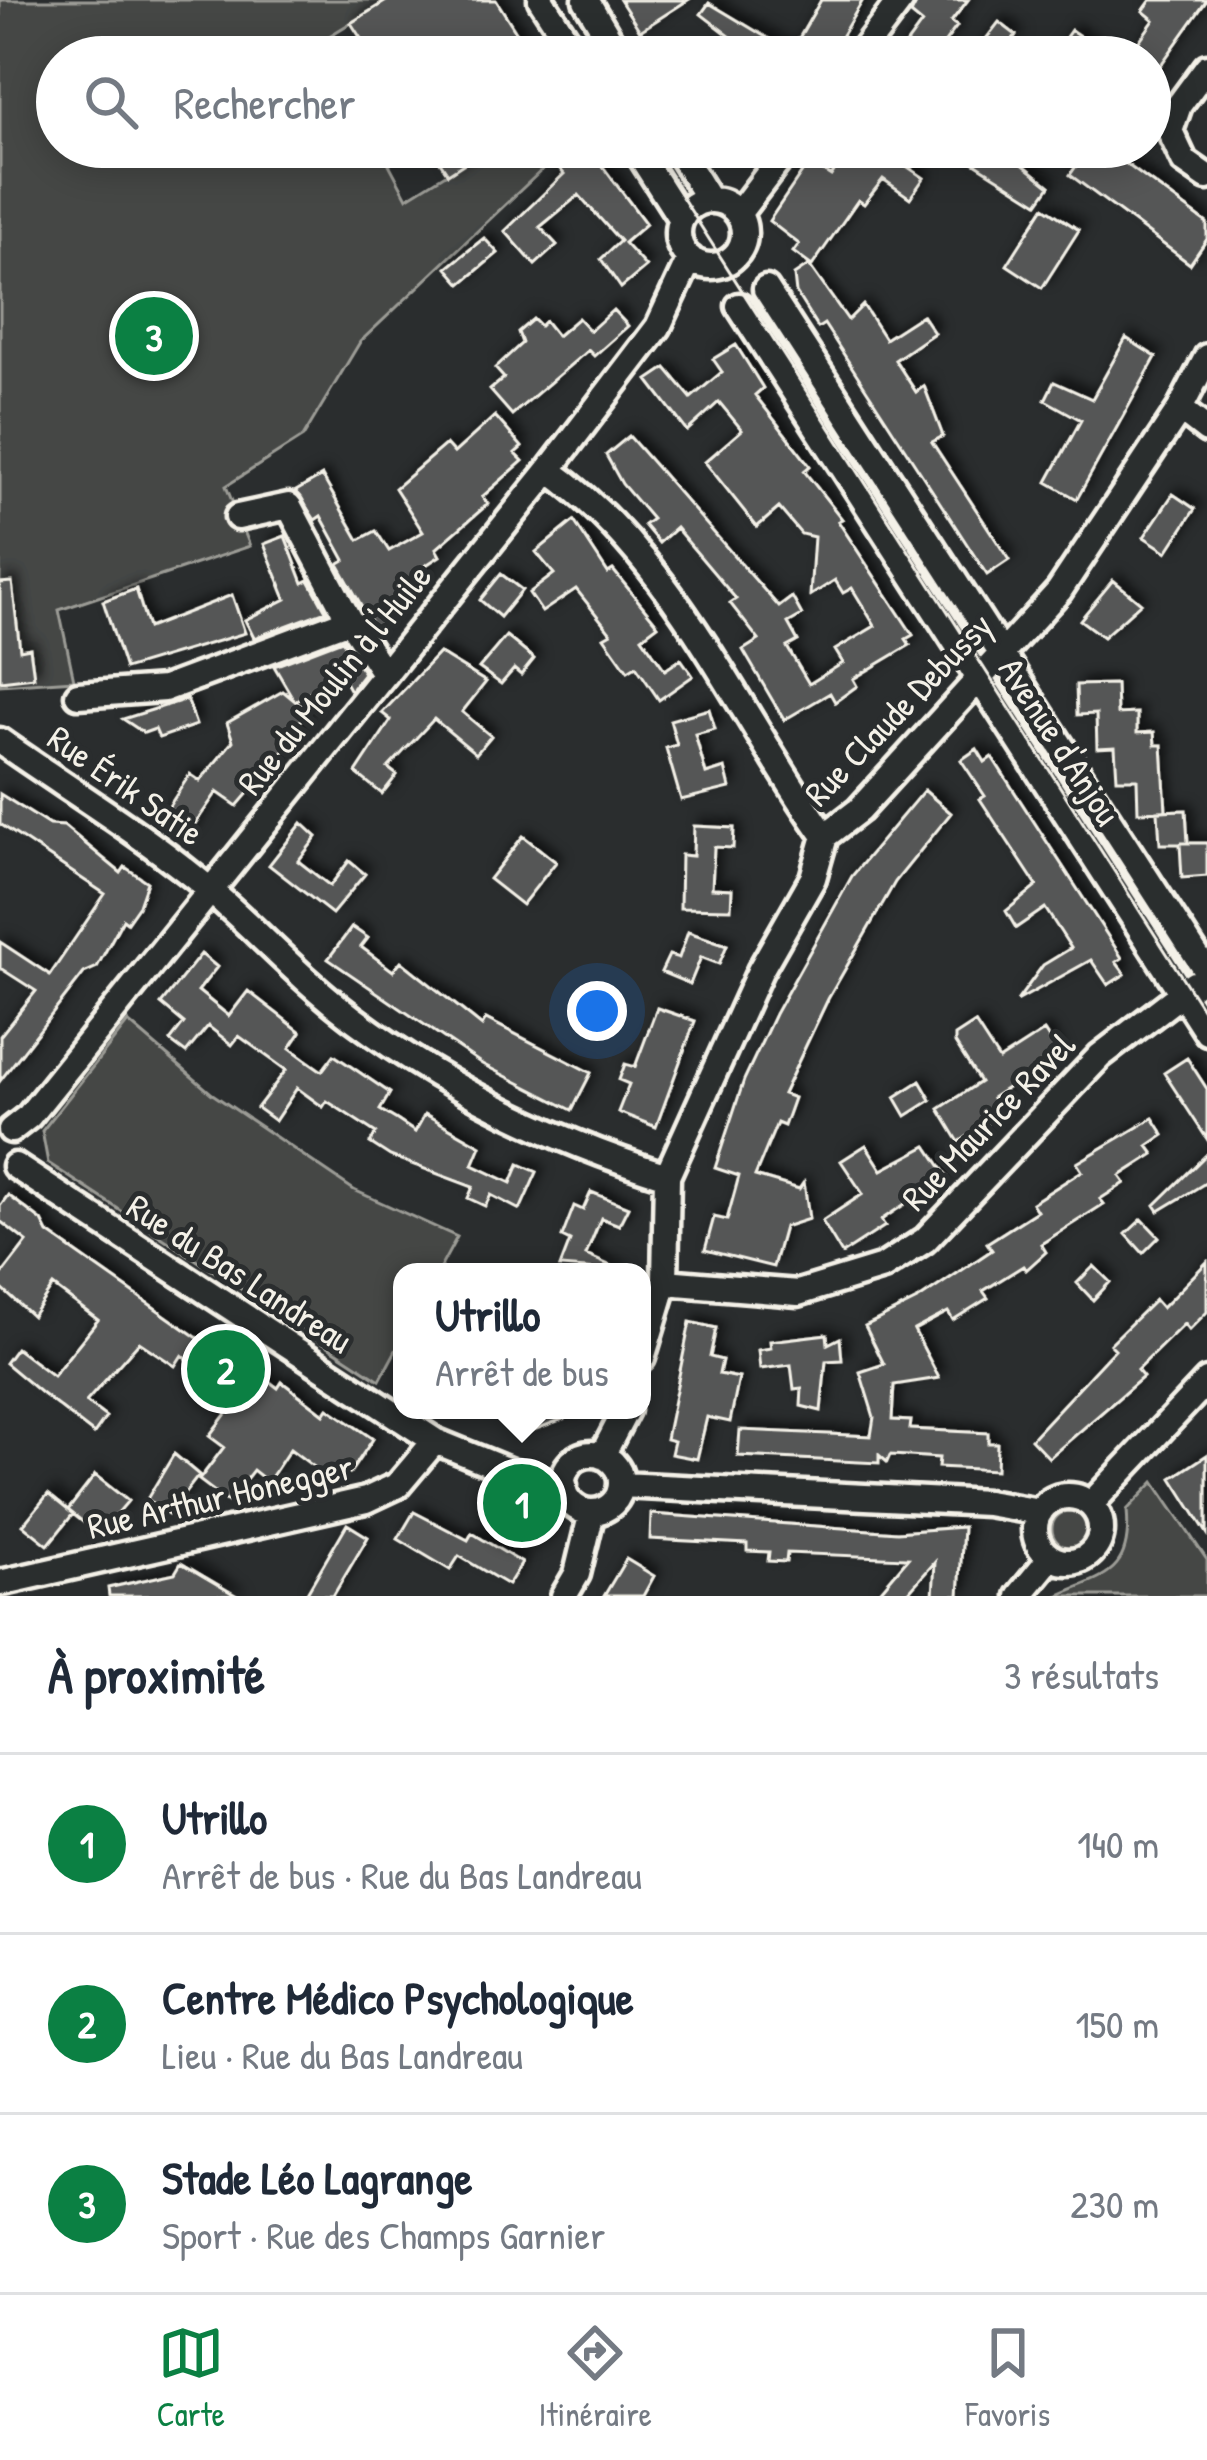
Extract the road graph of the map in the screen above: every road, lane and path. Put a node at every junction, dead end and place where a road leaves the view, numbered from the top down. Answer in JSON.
{"nodes":[{"id":1,"x":541,"y":0,"type":"edge"},
{"id":2,"x":586,"y":0,"type":"edge"},
{"id":3,"x":902,"y":0,"type":"edge"},
{"id":4,"x":564,"y":36,"type":"edge"},
{"id":5,"x":607,"y":36,"type":"edge"},
{"id":6,"x":874,"y":36,"type":"edge"},
{"id":7,"x":1207,"y":67,"type":"edge"},
{"id":8,"x":1171,"y":127,"type":"edge"},
{"id":9,"x":1171,"y":132,"type":"edge"},
{"id":10,"x":648,"y":168,"type":"edge"},
{"id":11,"x":689,"y":168,"type":"edge"},
{"id":12,"x":773,"y":168,"type":"edge"},
{"id":13,"x":1207,"y":177,"type":"edge"},
{"id":14,"x":709,"y":200,"type":"junction"},
{"id":15,"x":737,"y":214,"type":"junction"},
{"id":16,"x":681,"y":219,"type":"junction"},
{"id":17,"x":690,"y":258,"type":"junction"},
{"id":18,"x":766,"y":289,"type":"dead end"},
{"id":19,"x":740,"y":306,"type":"dead end"},
{"id":20,"x":1207,"y":357,"type":"edge"},
{"id":21,"x":1180,"y":410,"type":"junction"},
{"id":22,"x":1207,"y":430,"type":"edge"},
{"id":23,"x":549,"y":470,"type":"junction"},
{"id":24,"x":238,"y":517,"type":"dead end"},
{"id":25,"x":349,"y":620,"type":"junction"},
{"id":26,"x":1000,"y":652,"type":"junction"},
{"id":27,"x":384,"y":673,"type":"junction"},
{"id":28,"x":978,"y":681,"type":"junction"},
{"id":29,"x":78,"y":695,"type":"dead end"},
{"id":30,"x":0,"y":741,"type":"edge"},
{"id":31,"x":825,"y":836,"type":"junction"},
{"id":32,"x":210,"y":891,"type":"junction"},
{"id":33,"x":1207,"y":974,"type":"edge"},
{"id":34,"x":1182,"y":993,"type":"junction"},
{"id":35,"x":1207,"y":1032,"type":"edge"},
{"id":36,"x":5,"y":1128,"type":"edge"},
{"id":37,"x":7,"y":1171,"type":"edge"},
{"id":38,"x":667,"y":1176,"type":"junction"},
{"id":39,"x":665,"y":1282,"type":"junction"},
{"id":40,"x":651,"y":1328,"type":"edge"},
{"id":41,"x":1207,"y":1381,"type":"edge"},
{"id":42,"x":393,"y":1415,"type":"edge"},
{"id":43,"x":400,"y":1419,"type":"edge"},
{"id":44,"x":621,"y":1419,"type":"edge"},
{"id":45,"x":435,"y":1441,"type":"junction"},
{"id":46,"x":602,"y":1456,"type":"junction"},
{"id":47,"x":564,"y":1485,"type":"junction"},
{"id":48,"x":621,"y":1485,"type":"junction"},
{"id":49,"x":1091,"y":1504,"type":"junction"},
{"id":50,"x":592,"y":1512,"type":"junction"},
{"id":51,"x":1040,"y":1512,"type":"junction"},
{"id":52,"x":1051,"y":1557,"type":"junction"},
{"id":53,"x":0,"y":1583,"type":"edge"},
{"id":54,"x":564,"y":1596,"type":"edge"},
{"id":55,"x":1019,"y":1596,"type":"edge"}],
"edges":[{"from":1,"to":4,"type":"street"},
{"from":2,"to":5,"type":"street"},
{"from":3,"to":6,"type":"street"},
{"from":7,"to":8,"type":"street"},
{"from":9,"to":13,"type":"street"},
{"from":10,"to":16,"type":"street"},
{"from":11,"to":14,"type":"street"},
{"from":12,"to":15,"type":"street"},
{"from":14,"to":15,"type":"street"},
{"from":14,"to":16,"type":"street"},
{"from":15,"to":17,"type":"street"},
{"from":16,"to":17,"type":"street"},
{"from":17,"to":23,"type":"street","name":"Rue du Moulin à l'Huile"},
{"from":18,"to":26,"type":"street","name":"Avenue d'Anjou"},
{"from":19,"to":28,"type":"street","name":"Avenue d'Anjou"},
{"from":20,"to":21,"type":"street","name":"Rue Claude Debussy"},
{"from":21,"to":22,"type":"street"},
{"from":21,"to":26,"type":"street","name":"Rue Claude Debussy"},
{"from":23,"to":27,"type":"street","name":"Rue du Moulin à l'Huile"},
{"from":23,"to":31,"type":"street"},
{"from":24,"to":25,"type":"street"},
{"from":25,"to":27,"type":"street"},
{"from":25,"to":29,"type":"street"},
{"from":26,"to":28,"type":"street","name":"Rue Claude Debussy"},
{"from":26,"to":33,"type":"street","name":"Avenue d'Anjou"},
{"from":27,"to":32,"type":"street","name":"Rue du Moulin à l'Huile"},
{"from":28,"to":31,"type":"street","name":"Rue Claude Debussy"},
{"from":28,"to":34,"type":"street","name":"Avenue d'Anjou"},
{"from":30,"to":32,"type":"street","name":"Rue Érik Satie"},
{"from":31,"to":38,"type":"street","name":"Rue Claude Debussy"},
{"from":32,"to":36,"type":"street","name":"Rue du Moulin à l'Huile"},
{"from":32,"to":38,"type":"street","name":"Rue Érik Satie"},
{"from":33,"to":34,"type":"street","name":"Rue Maurice Ravel"},
{"from":34,"to":35,"type":"street","name":"Avenue d'Anjou"},
{"from":34,"to":39,"type":"street","name":"Rue Maurice Ravel"},
{"from":36,"to":37,"type":"street"},
{"from":37,"to":42,"type":"street","name":"Rue du Bas Landreau"},
{"from":38,"to":39,"type":"street","name":"Rue Claude Debussy"},
{"from":39,"to":40,"type":"street","name":"Rue Claude Debussy"},
{"from":41,"to":49,"type":"street"},
{"from":43,"to":45,"type":"street","name":"Rue du Bas Landreau"},
{"from":44,"to":46,"type":"street"},
{"from":45,"to":47,"type":"street","name":"Rue du Bas Landreau"},
{"from":45,"to":53,"type":"street","name":"Rue Arthur Honegger"},
{"from":46,"to":47,"type":"street"},
{"from":46,"to":48,"type":"street"},
{"from":47,"to":50,"type":"street"},
{"from":48,"to":50,"type":"street"},
{"from":48,"to":51,"type":"street"},
{"from":49,"to":51,"type":"street"},
{"from":49,"to":52,"type":"street"},
{"from":50,"to":54,"type":"street"},
{"from":51,"to":52,"type":"street"},
{"from":52,"to":55,"type":"street"}]}
